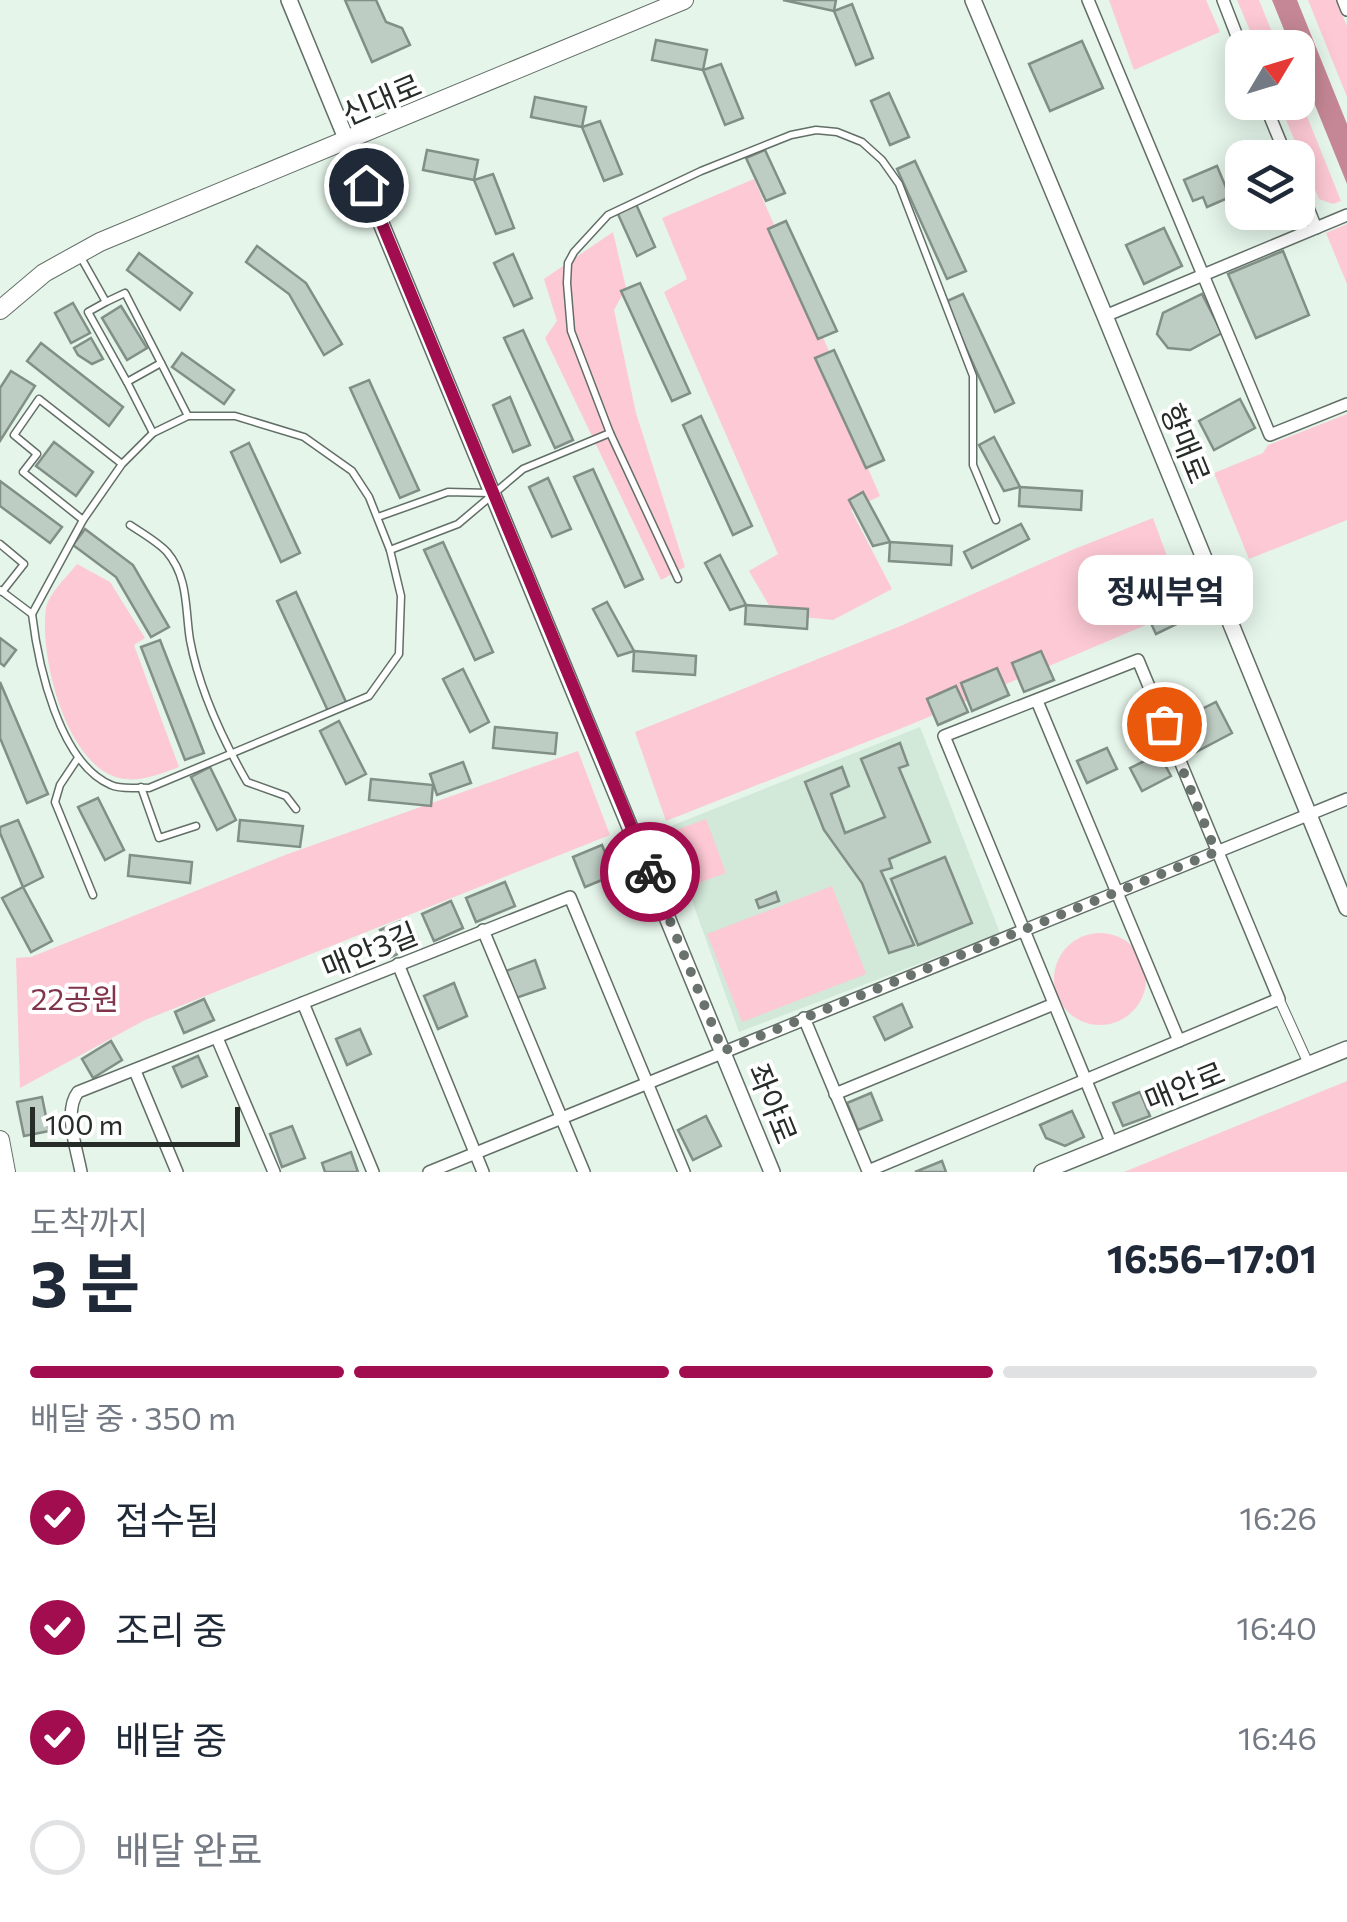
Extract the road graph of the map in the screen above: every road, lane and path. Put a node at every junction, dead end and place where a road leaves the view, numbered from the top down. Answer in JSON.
{"nodes":[{"id":1,"x":289,"y":0,"type":"edge"},
{"id":2,"x":684,"y":0,"type":"edge"},
{"id":3,"x":973,"y":0,"type":"edge"},
{"id":4,"x":1088,"y":0,"type":"edge"},
{"id":5,"x":1222,"y":0,"type":"edge"},
{"id":6,"x":1343,"y":0,"type":"edge"},
{"id":7,"x":1347,"y":10,"type":"edge"},
{"id":8,"x":1234,"y":30,"type":"edge"},
{"id":9,"x":348,"y":142,"type":"junction"},
{"id":10,"x":1347,"y":215,"type":"edge"},
{"id":11,"x":1316,"y":228,"type":"joint"},
{"id":12,"x":78,"y":252,"type":"junction"},
{"id":13,"x":1202,"y":276,"type":"junction"},
{"id":14,"x":106,"y":302,"type":"junction"},
{"id":15,"x":0,"y":310,"type":"edge"},
{"id":16,"x":1106,"y":316,"type":"junction"},
{"id":17,"x":162,"y":364,"type":"junction"},
{"id":18,"x":127,"y":382,"type":"junction"},
{"id":19,"x":1347,"y":404,"type":"edge"},
{"id":20,"x":188,"y":416,"type":"junction"},
{"id":21,"x":153,"y":433,"type":"junction"},
{"id":22,"x":610,"y":433,"type":"junction"},
{"id":23,"x":122,"y":464,"type":"junction"},
{"id":24,"x":491,"y":493,"type":"junction"},
{"id":25,"x":378,"y":517,"type":"junction"},
{"id":26,"x":82,"y":520,"type":"junction"},
{"id":27,"x":996,"y":520,"type":"dead end"},
{"id":28,"x":130,"y":524,"type":"dead end"},
{"id":29,"x":0,"y":544,"type":"edge"},
{"id":30,"x":390,"y":550,"type":"junction"},
{"id":31,"x":678,"y":579,"type":"dead end"},
{"id":32,"x":1,"y":591,"type":"edge"},
{"id":33,"x":32,"y":614,"type":"junction"},
{"id":34,"x":1037,"y":701,"type":"junction"},
{"id":35,"x":231,"y":754,"type":"junction"},
{"id":36,"x":78,"y":758,"type":"junction"},
{"id":37,"x":141,"y":787,"type":"junction"},
{"id":38,"x":1347,"y":800,"type":"edge"},
{"id":39,"x":296,"y":808,"type":"dead end"},
{"id":40,"x":1310,"y":814,"type":"junction"},
{"id":41,"x":196,"y":826,"type":"dead end"},
{"id":42,"x":1216,"y":852,"type":"junction"},
{"id":43,"x":1118,"y":891,"type":"junction"},
{"id":44,"x":93,"y":895,"type":"dead end"},
{"id":45,"x":1347,"y":908,"type":"edge"},
{"id":46,"x":483,"y":930,"type":"junction"},
{"id":47,"x":1023,"y":930,"type":"junction"},
{"id":48,"x":398,"y":964,"type":"junction"},
{"id":49,"x":1278,"y":999,"type":"junction"},
{"id":50,"x":303,"y":1003,"type":"junction"},
{"id":51,"x":1054,"y":1004,"type":"junction"},
{"id":52,"x":804,"y":1018,"type":"junction"},
{"id":53,"x":217,"y":1038,"type":"junction"},
{"id":54,"x":1179,"y":1041,"type":"junction"},
{"id":55,"x":1347,"y":1050,"type":"edge"},
{"id":56,"x":723,"y":1051,"type":"junction"},
{"id":57,"x":1309,"y":1065,"type":"junction"},
{"id":58,"x":135,"y":1071,"type":"junction"},
{"id":59,"x":1086,"y":1081,"type":"junction"},
{"id":60,"x":646,"y":1082,"type":"junction"},
{"id":61,"x":836,"y":1094,"type":"junction"},
{"id":62,"x":561,"y":1117,"type":"junction"},
{"id":63,"x":0,"y":1140,"type":"edge"},
{"id":64,"x":1112,"y":1144,"type":"junction"},
{"id":65,"x":475,"y":1153,"type":"junction"},
{"id":66,"x":6,"y":1172,"type":"edge"},
{"id":67,"x":81,"y":1172,"type":"edge"},
{"id":68,"x":177,"y":1172,"type":"edge"},
{"id":69,"x":274,"y":1172,"type":"edge"},
{"id":70,"x":374,"y":1172,"type":"edge"},
{"id":71,"x":429,"y":1172,"type":"edge"},
{"id":72,"x":483,"y":1172,"type":"edge"},
{"id":73,"x":584,"y":1172,"type":"edge"},
{"id":74,"x":684,"y":1172,"type":"edge"},
{"id":75,"x":772,"y":1172,"type":"edge"},
{"id":76,"x":1042,"y":1172,"type":"edge"}],
"edges":[{"from":1,"to":9,"type":"street","name":"좌야로"},
{"from":2,"to":9,"type":"main road","name":"신대로"},
{"from":3,"to":16,"type":"street","name":"향매로"},
{"from":4,"to":13,"type":"street"},
{"from":5,"to":8,"type":"street"},
{"from":6,"to":7,"type":"street"},
{"from":9,"to":12,"type":"main road","name":"신대로"},
{"from":9,"to":24,"type":"street","name":"좌야로"},
{"from":10,"to":11,"type":"street"},
{"from":11,"to":13,"type":"street"},
{"from":12,"to":14,"type":"lane"},
{"from":12,"to":15,"type":"main road","name":"신대로"},
{"from":13,"to":16,"type":"street"},
{"from":13,"to":19,"type":"street"},
{"from":14,"to":17,"type":"lane"},
{"from":14,"to":18,"type":"lane"},
{"from":16,"to":40,"type":"street","name":"향매로"},
{"from":17,"to":18,"type":"lane"},
{"from":17,"to":20,"type":"lane"},
{"from":18,"to":21,"type":"lane"},
{"from":20,"to":21,"type":"lane"},
{"from":20,"to":25,"type":"lane"},
{"from":21,"to":23,"type":"lane"},
{"from":22,"to":24,"type":"lane"},
{"from":22,"to":27,"type":"lane"},
{"from":22,"to":31,"type":"lane"},
{"from":23,"to":26,"type":"lane"},
{"from":23,"to":26,"type":"lane"},
{"from":24,"to":25,"type":"lane"},
{"from":24,"to":30,"type":"lane"},
{"from":24,"to":56,"type":"street","name":"좌야로"},
{"from":25,"to":30,"type":"lane"},
{"from":26,"to":33,"type":"lane"},
{"from":28,"to":35,"type":"lane"},
{"from":29,"to":32,"type":"lane"},
{"from":30,"to":35,"type":"lane"},
{"from":32,"to":33,"type":"lane"},
{"from":33,"to":36,"type":"lane"},
{"from":34,"to":42,"type":"street"},
{"from":34,"to":43,"type":"street"},
{"from":34,"to":47,"type":"street"},
{"from":35,"to":37,"type":"lane"},
{"from":35,"to":39,"type":"lane"},
{"from":36,"to":37,"type":"lane"},
{"from":36,"to":44,"type":"lane"},
{"from":37,"to":41,"type":"lane"},
{"from":38,"to":40,"type":"street"},
{"from":40,"to":42,"type":"street"},
{"from":40,"to":45,"type":"street","name":"향매로"},
{"from":42,"to":43,"type":"street"},
{"from":42,"to":49,"type":"street"},
{"from":43,"to":47,"type":"street"},
{"from":43,"to":54,"type":"street"},
{"from":46,"to":48,"type":"street","name":"매안3길"},
{"from":46,"to":60,"type":"street","name":"매안3길"},
{"from":46,"to":62,"type":"street"},
{"from":47,"to":51,"type":"street"},
{"from":47,"to":52,"type":"street"},
{"from":48,"to":50,"type":"street","name":"매안3길"},
{"from":48,"to":65,"type":"street"},
{"from":49,"to":54,"type":"street"},
{"from":49,"to":57,"type":"street"},
{"from":50,"to":53,"type":"street","name":"매안3길"},
{"from":50,"to":70,"type":"street"},
{"from":51,"to":59,"type":"street"},
{"from":51,"to":61,"type":"street"},
{"from":52,"to":56,"type":"street"},
{"from":52,"to":61,"type":"street"},
{"from":53,"to":58,"type":"street","name":"매안3길"},
{"from":53,"to":69,"type":"street"},
{"from":54,"to":59,"type":"street"},
{"from":55,"to":57,"type":"street","name":"매안로"},
{"from":56,"to":60,"type":"street"},
{"from":56,"to":75,"type":"street","name":"좌야로"},
{"from":57,"to":64,"type":"street","name":"매안로"},
{"from":58,"to":67,"type":"street","name":"매안3길"},
{"from":58,"to":68,"type":"street"},
{"from":59,"to":61,"type":"street"},
{"from":59,"to":64,"type":"street"},
{"from":60,"to":62,"type":"street"},
{"from":60,"to":74,"type":"street"},
{"from":62,"to":65,"type":"street"},
{"from":62,"to":73,"type":"street"},
{"from":63,"to":66,"type":"main road"},
{"from":64,"to":76,"type":"street","name":"매안로"},
{"from":65,"to":71,"type":"street"},
{"from":65,"to":72,"type":"street"}]}
